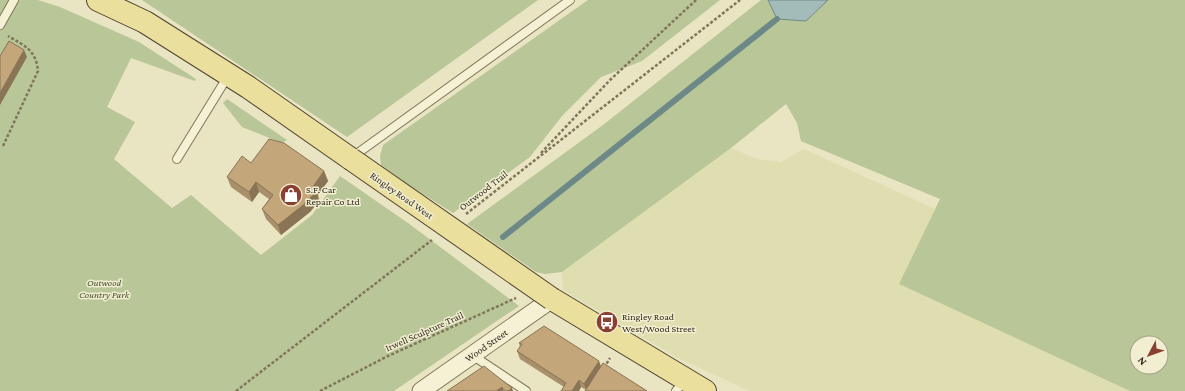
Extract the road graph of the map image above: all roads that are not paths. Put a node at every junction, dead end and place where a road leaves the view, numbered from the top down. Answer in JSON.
{"nodes":[{"id":1,"x":14,"y":0,"type":"edge"},
{"id":2,"x":98,"y":0,"type":"edge"},
{"id":3,"x":570,"y":0,"type":"edge"},
{"id":4,"x":0,"y":25,"type":"edge"},
{"id":5,"x":228,"y":75,"type":"junction"},
{"id":6,"x":350,"y":158,"type":"junction"},
{"id":7,"x":177,"y":159,"type":"dead end"},
{"id":8,"x":544,"y":294,"type":"junction"},
{"id":9,"x":472,"y":355,"type":"junction"},
{"id":10,"x":681,"y":385,"type":"edge"},
{"id":11,"x":421,"y":391,"type":"edge"},
{"id":12,"x":526,"y":391,"type":"edge"},
{"id":13,"x":705,"y":391,"type":"edge"}],
"edges":[{"from":1,"to":4,"type":"lane"},
{"from":2,"to":5,"type":"main road","name":"Ringley Road West"},
{"from":3,"to":6,"type":"lane"},
{"from":5,"to":6,"type":"main road","name":"Ringley Road West"},
{"from":5,"to":7,"type":"lane"},
{"from":6,"to":8,"type":"main road","name":"Ringley Road West","bridge":true},
{"from":8,"to":9,"type":"street","name":"Wood Street"},
{"from":8,"to":10,"type":"main road","name":"Ringley Road West"},
{"from":9,"to":11,"type":"street","name":"Wood Street"},
{"from":9,"to":12,"type":"lane"},
{"from":10,"to":13,"type":"main road","name":"Ringley Road West"}]}
